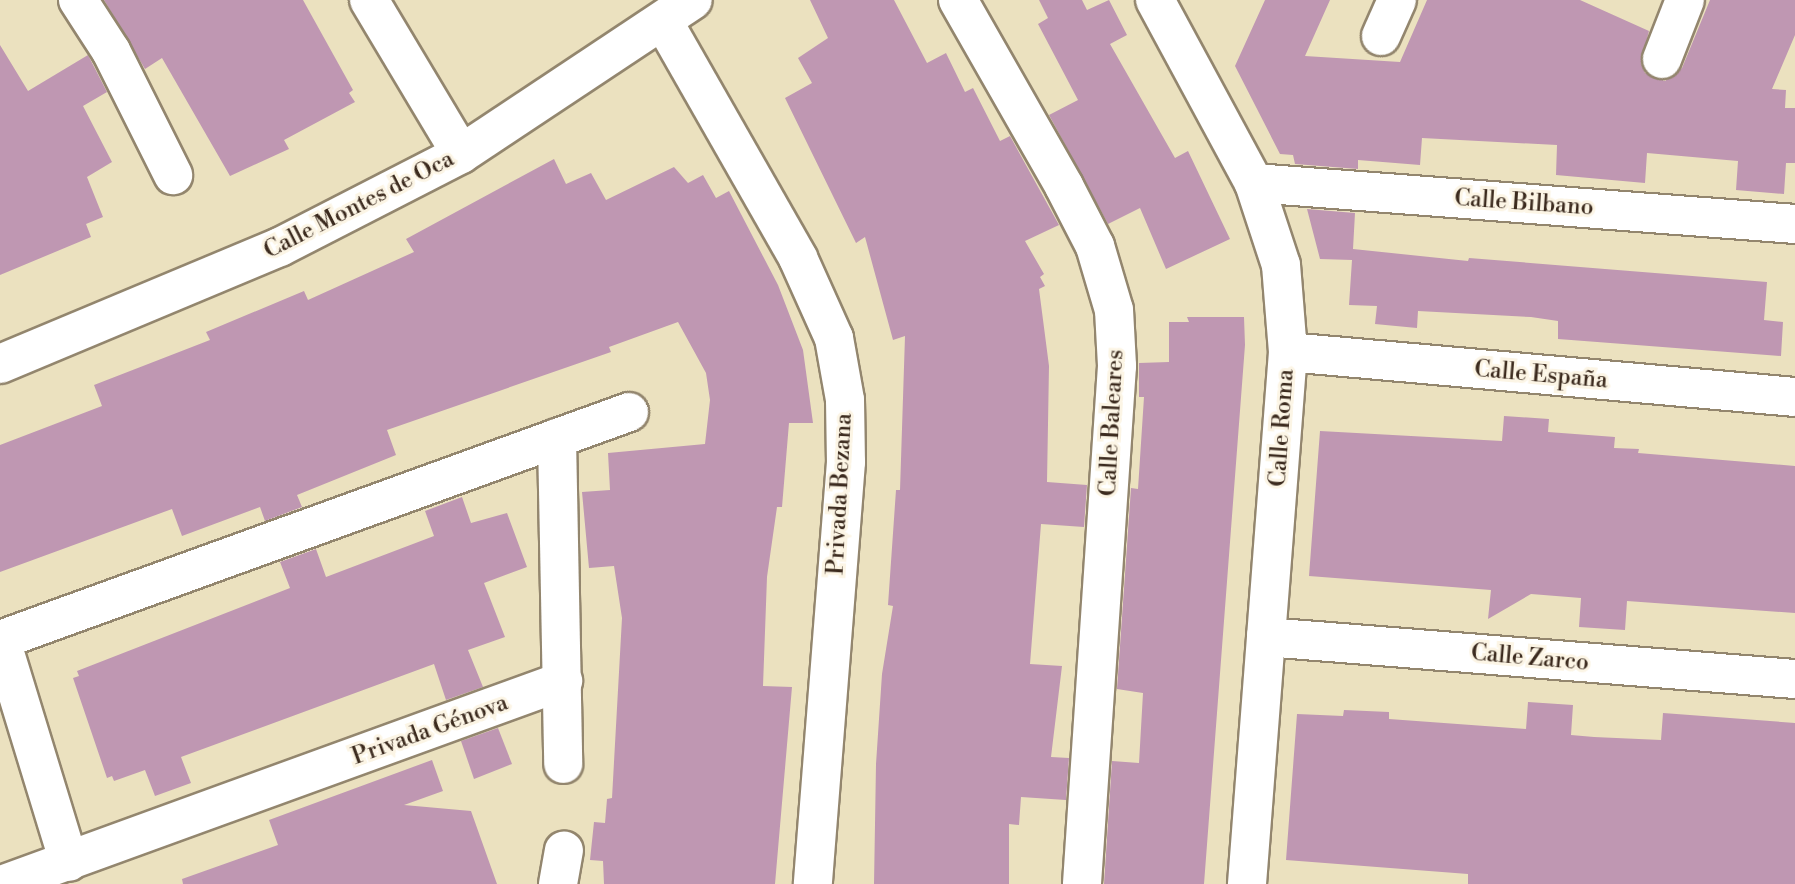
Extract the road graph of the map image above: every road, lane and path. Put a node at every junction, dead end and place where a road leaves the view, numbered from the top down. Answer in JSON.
{"nodes":[{"id":1,"x":78,"y":0,"type":"edge"},
{"id":2,"x":369,"y":0,"type":"edge"},
{"id":3,"x":958,"y":0,"type":"edge"},
{"id":4,"x":1155,"y":0,"type":"edge"},
{"id":5,"x":1397,"y":0,"type":"edge"},
{"id":6,"x":1685,"y":0,"type":"edge"},
{"id":7,"x":678,"y":10,"type":"edge"},
{"id":8,"x":1381,"y":36,"type":"dead end"},
{"id":9,"x":1662,"y":58,"type":"dead end"},
{"id":10,"x":461,"y":154,"type":"junction"},
{"id":11,"x":173,"y":175,"type":"dead end"},
{"id":12,"x":1254,"y":183,"type":"junction"},
{"id":13,"x":1795,"y":224,"type":"edge"},
{"id":14,"x":1288,"y":352,"type":"junction"},
{"id":15,"x":0,"y":364,"type":"edge"},
{"id":16,"x":1795,"y":397,"type":"edge"},
{"id":17,"x":629,"y":412,"type":"dead end"},
{"id":18,"x":556,"y":438,"type":"junction"},
{"id":19,"x":1266,"y":637,"type":"junction"},
{"id":20,"x":0,"y":640,"type":"edge"},
{"id":21,"x":1795,"y":679,"type":"edge"},
{"id":22,"x":563,"y":681,"type":"junction"},
{"id":23,"x":562,"y":764,"type":"dead end"},
{"id":24,"x":69,"y":862,"type":"junction"},
{"id":25,"x":4,"y":884,"type":"edge"},
{"id":26,"x":813,"y":884,"type":"edge"},
{"id":27,"x":1082,"y":884,"type":"edge"},
{"id":28,"x":1247,"y":884,"type":"edge"}],
"edges":[{"from":1,"to":11,"type":"street"},
{"from":2,"to":10,"type":"street"},
{"from":3,"to":27,"type":"street","name":"Calle Baleares"},
{"from":4,"to":12,"type":"street","name":"Calle Roma"},
{"from":5,"to":8,"type":"street"},
{"from":6,"to":9,"type":"street"},
{"from":7,"to":10,"type":"street","name":"Calle Montes de Oca"},
{"from":7,"to":26,"type":"street","name":"Privada Bezana"},
{"from":10,"to":15,"type":"street","name":"Calle Montes de Oca"},
{"from":12,"to":13,"type":"street","name":"Calle Bilbano"},
{"from":12,"to":14,"type":"street","name":"Calle Roma"},
{"from":14,"to":16,"type":"street","name":"Calle España"},
{"from":14,"to":19,"type":"street","name":"Calle Roma"},
{"from":17,"to":18,"type":"street"},
{"from":18,"to":20,"type":"street"},
{"from":18,"to":22,"type":"street"},
{"from":19,"to":21,"type":"street","name":"Calle Zarco"},
{"from":19,"to":28,"type":"street","name":"Calle Roma"},
{"from":20,"to":24,"type":"street"},
{"from":22,"to":23,"type":"street"},
{"from":22,"to":24,"type":"street","name":"Privada Génova"},
{"from":24,"to":25,"type":"street","name":"Privada Génova"}]}
